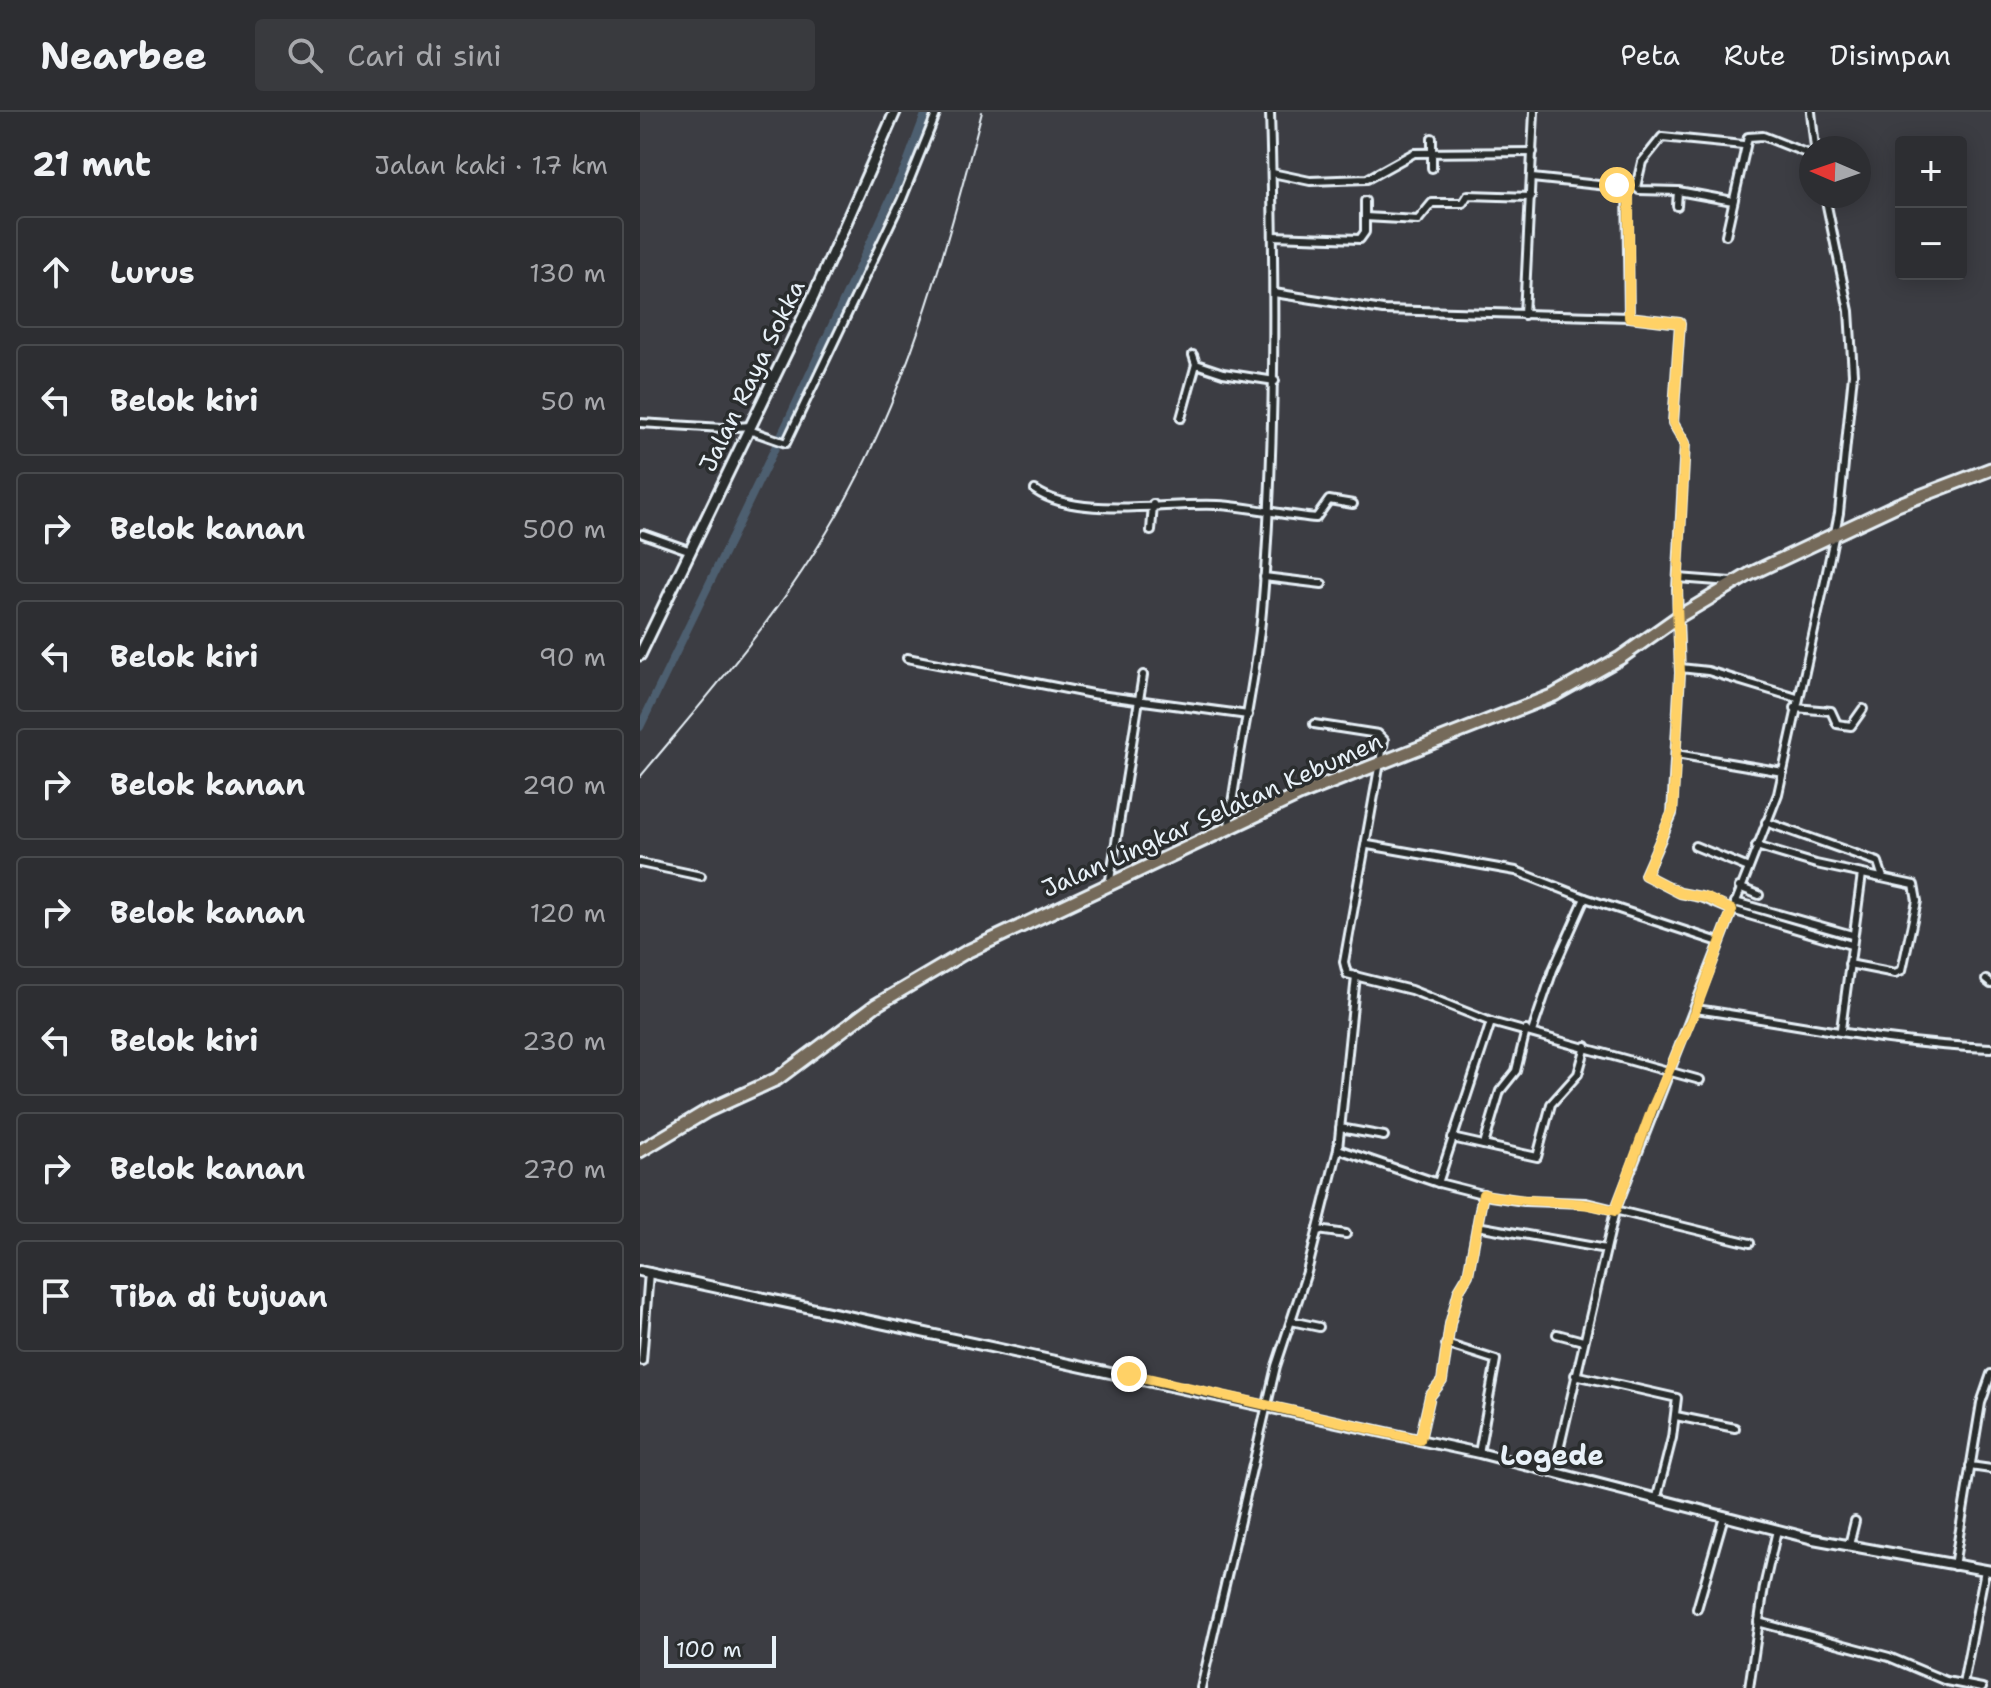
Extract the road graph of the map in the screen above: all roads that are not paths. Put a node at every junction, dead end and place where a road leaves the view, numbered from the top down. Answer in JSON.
{"nodes":[{"id":1,"x":895,"y":112,"type":"edge"},
{"id":2,"x":937,"y":112,"type":"edge"},
{"id":3,"x":1270,"y":112,"type":"edge"},
{"id":4,"x":1534,"y":112,"type":"edge"},
{"id":5,"x":1811,"y":112,"type":"edge"},
{"id":6,"x":1814,"y":136,"type":"edge"},
{"id":7,"x":1432,"y":138,"type":"dead end"},
{"id":8,"x":1743,"y":145,"type":"junction"},
{"id":9,"x":1799,"y":150,"type":"edge"},
{"id":10,"x":1432,"y":152,"type":"junction"},
{"id":11,"x":1533,"y":152,"type":"junction"},
{"id":12,"x":1432,"y":168,"type":"dead end"},
{"id":13,"x":1272,"y":173,"type":"junction"},
{"id":14,"x":1532,"y":178,"type":"junction"},
{"id":15,"x":1637,"y":189,"type":"junction"},
{"id":16,"x":1678,"y":191,"type":"junction"},
{"id":17,"x":1629,"y":195,"type":"junction"},
{"id":18,"x":1531,"y":197,"type":"junction"},
{"id":19,"x":1365,"y":201,"type":"dead end"},
{"id":20,"x":1733,"y":201,"type":"junction"},
{"id":21,"x":1677,"y":206,"type":"dead end"},
{"id":22,"x":1828,"y":208,"type":"edge"},
{"id":23,"x":1365,"y":217,"type":"junction"},
{"id":24,"x":1726,"y":235,"type":"dead end"},
{"id":25,"x":1273,"y":236,"type":"junction"},
{"id":26,"x":1274,"y":293,"type":"junction"},
{"id":27,"x":1524,"y":315,"type":"junction"},
{"id":28,"x":1629,"y":317,"type":"junction"},
{"id":29,"x":1193,"y":355,"type":"dead end"},
{"id":30,"x":1196,"y":364,"type":"junction"},
{"id":31,"x":1275,"y":381,"type":"junction"},
{"id":32,"x":1181,"y":418,"type":"dead end"},
{"id":33,"x":640,"y":423,"type":"edge"},
{"id":34,"x":750,"y":428,"type":"junction"},
{"id":35,"x":1991,"y":469,"type":"edge"},
{"id":36,"x":1035,"y":490,"type":"dead end"},
{"id":37,"x":1153,"y":504,"type":"junction"},
{"id":38,"x":1353,"y":504,"type":"dead end"},
{"id":39,"x":1269,"y":512,"type":"junction"},
{"id":40,"x":1151,"y":531,"type":"dead end"},
{"id":41,"x":1835,"y":533,"type":"junction"},
{"id":42,"x":643,"y":534,"type":"dead end"},
{"id":43,"x":691,"y":551,"type":"junction"},
{"id":44,"x":1264,"y":577,"type":"junction"},
{"id":45,"x":1678,"y":578,"type":"junction"},
{"id":46,"x":1734,"y":583,"type":"junction"},
{"id":47,"x":1322,"y":584,"type":"dead end"},
{"id":48,"x":1678,"y":617,"type":"junction"},
{"id":49,"x":642,"y":650,"type":"edge"},
{"id":50,"x":907,"y":658,"type":"dead end"},
{"id":51,"x":1680,"y":668,"type":"junction"},
{"id":52,"x":1143,"y":675,"type":"dead end"},
{"id":53,"x":1797,"y":698,"type":"junction"},
{"id":54,"x":1136,"y":701,"type":"junction"},
{"id":55,"x":1795,"y":708,"type":"junction"},
{"id":56,"x":1863,"y":709,"type":"dead end"},
{"id":57,"x":1248,"y":715,"type":"junction"},
{"id":58,"x":1314,"y":724,"type":"dead end"},
{"id":59,"x":1676,"y":754,"type":"junction"},
{"id":60,"x":1380,"y":763,"type":"junction"},
{"id":61,"x":1783,"y":772,"type":"junction"},
{"id":62,"x":1766,"y":822,"type":"junction"},
{"id":63,"x":1229,"y":827,"type":"junction"},
{"id":64,"x":1368,"y":845,"type":"junction"},
{"id":65,"x":1695,"y":846,"type":"dead end"},
{"id":66,"x":1756,"y":846,"type":"junction"},
{"id":67,"x":640,"y":863,"type":"edge"},
{"id":68,"x":1746,"y":867,"type":"junction"},
{"id":69,"x":1862,"y":874,"type":"junction"},
{"id":70,"x":701,"y":876,"type":"dead end"},
{"id":71,"x":1883,"y":878,"type":"junction"},
{"id":72,"x":1109,"y":886,"type":"junction"},
{"id":73,"x":1739,"y":887,"type":"junction"},
{"id":74,"x":1759,"y":895,"type":"dead end"},
{"id":75,"x":1585,"y":898,"type":"junction"},
{"id":76,"x":1735,"y":902,"type":"junction"},
{"id":77,"x":1732,"y":910,"type":"junction"},
{"id":78,"x":1852,"y":935,"type":"junction"},
{"id":79,"x":1719,"y":942,"type":"junction"},
{"id":80,"x":1851,"y":945,"type":"junction"},
{"id":81,"x":1849,"y":964,"type":"junction"},
{"id":82,"x":1356,"y":976,"type":"junction"},
{"id":83,"x":1696,"y":1009,"type":"junction"},
{"id":84,"x":1491,"y":1022,"type":"junction"},
{"id":85,"x":1841,"y":1029,"type":"junction"},
{"id":86,"x":1529,"y":1031,"type":"junction"},
{"id":87,"x":1586,"y":1046,"type":"junction"},
{"id":88,"x":1991,"y":1048,"type":"edge"},
{"id":89,"x":1669,"y":1071,"type":"junction"},
{"id":90,"x":1700,"y":1080,"type":"dead end"},
{"id":91,"x":1340,"y":1128,"type":"junction"},
{"id":92,"x":1384,"y":1136,"type":"dead end"},
{"id":93,"x":1452,"y":1138,"type":"junction"},
{"id":94,"x":1484,"y":1145,"type":"junction"},
{"id":95,"x":1338,"y":1149,"type":"junction"},
{"id":96,"x":640,"y":1151,"type":"edge"},
{"id":97,"x":1438,"y":1183,"type":"junction"},
{"id":98,"x":1483,"y":1194,"type":"junction"},
{"id":99,"x":1615,"y":1211,"type":"junction"},
{"id":100,"x":1477,"y":1226,"type":"junction"},
{"id":101,"x":1318,"y":1230,"type":"junction"},
{"id":102,"x":1346,"y":1234,"type":"dead end"},
{"id":103,"x":1750,"y":1243,"type":"dead end"},
{"id":104,"x":1606,"y":1249,"type":"junction"},
{"id":105,"x":645,"y":1272,"type":"edge"},
{"id":106,"x":1291,"y":1321,"type":"junction"},
{"id":107,"x":1319,"y":1327,"type":"dead end"},
{"id":108,"x":1557,"y":1334,"type":"dead end"},
{"id":109,"x":1583,"y":1341,"type":"junction"},
{"id":110,"x":1446,"y":1344,"type":"junction"},
{"id":111,"x":642,"y":1361,"type":"edge"},
{"id":112,"x":1991,"y":1374,"type":"edge"},
{"id":113,"x":1575,"y":1375,"type":"junction"},
{"id":114,"x":1267,"y":1407,"type":"junction"},
{"id":115,"x":1676,"y":1416,"type":"junction"},
{"id":116,"x":1735,"y":1428,"type":"dead end"},
{"id":117,"x":1420,"y":1440,"type":"junction"},
{"id":118,"x":1479,"y":1453,"type":"junction"},
{"id":119,"x":1970,"y":1466,"type":"junction"},
{"id":120,"x":1991,"y":1469,"type":"edge"},
{"id":121,"x":1554,"y":1471,"type":"junction"},
{"id":122,"x":1657,"y":1497,"type":"junction"},
{"id":123,"x":1724,"y":1516,"type":"junction"},
{"id":124,"x":1855,"y":1521,"type":"dead end"},
{"id":125,"x":1777,"y":1530,"type":"junction"},
{"id":126,"x":1849,"y":1545,"type":"junction"},
{"id":127,"x":1954,"y":1566,"type":"junction"},
{"id":128,"x":1988,"y":1570,"type":"edge"},
{"id":129,"x":1697,"y":1609,"type":"dead end"},
{"id":130,"x":1758,"y":1622,"type":"junction"},
{"id":131,"x":1963,"y":1686,"type":"edge"},
{"id":132,"x":1201,"y":1688,"type":"edge"},
{"id":133,"x":1749,"y":1688,"type":"edge"},
{"id":134,"x":1982,"y":1688,"type":"edge"}],
"edges":[{"from":1,"to":34,"type":"main road","name":"Jalan Raya Sokka"},
{"from":2,"to":34,"type":"street"},
{"from":3,"to":13,"type":"street"},
{"from":4,"to":11,"type":"street"},
{"from":5,"to":6,"type":"street"},
{"from":7,"to":10,"type":"street"},
{"from":8,"to":9,"type":"street"},
{"from":8,"to":15,"type":"street"},
{"from":8,"to":20,"type":"street"},
{"from":10,"to":11,"type":"street"},
{"from":10,"to":12,"type":"street"},
{"from":10,"to":13,"type":"street"},
{"from":11,"to":14,"type":"street"},
{"from":13,"to":25,"type":"street"},
{"from":14,"to":17,"type":"street"},
{"from":14,"to":18,"type":"street"},
{"from":15,"to":16,"type":"street"},
{"from":15,"to":17,"type":"street"},
{"from":16,"to":20,"type":"street"},
{"from":16,"to":21,"type":"street"},
{"from":17,"to":28,"type":"street"},
{"from":18,"to":23,"type":"street"},
{"from":18,"to":27,"type":"street"},
{"from":19,"to":23,"type":"street"},
{"from":20,"to":24,"type":"street"},
{"from":22,"to":41,"type":"street"},
{"from":23,"to":25,"type":"street"},
{"from":25,"to":26,"type":"street"},
{"from":26,"to":27,"type":"street"},
{"from":26,"to":31,"type":"street"},
{"from":27,"to":28,"type":"street"},
{"from":28,"to":45,"type":"street"},
{"from":29,"to":30,"type":"street"},
{"from":30,"to":31,"type":"street"},
{"from":30,"to":32,"type":"street"},
{"from":31,"to":39,"type":"street"},
{"from":33,"to":34,"type":"street"},
{"from":34,"to":43,"type":"main road","name":"Jalan Raya Sokka"},
{"from":35,"to":41,"type":"highway","name":"Jalan Lingkar Selatan Kebumen"},
{"from":36,"to":37,"type":"street"},
{"from":37,"to":39,"type":"street"},
{"from":37,"to":40,"type":"street"},
{"from":38,"to":39,"type":"street"},
{"from":39,"to":44,"type":"street"},
{"from":41,"to":46,"type":"highway","name":"Jalan Lingkar Selatan Kebumen"},
{"from":41,"to":53,"type":"street"},
{"from":42,"to":43,"type":"street"},
{"from":43,"to":49,"type":"main road","name":"Jalan Raya Sokka"},
{"from":44,"to":47,"type":"street"},
{"from":44,"to":57,"type":"street"},
{"from":45,"to":46,"type":"street"},
{"from":45,"to":48,"type":"street"},
{"from":46,"to":48,"type":"highway","name":"Jalan Lingkar Selatan Kebumen"},
{"from":48,"to":51,"type":"street"},
{"from":48,"to":60,"type":"highway","name":"Jalan Lingkar Selatan Kebumen"},
{"from":50,"to":54,"type":"street"},
{"from":51,"to":53,"type":"street"},
{"from":51,"to":59,"type":"street"},
{"from":52,"to":54,"type":"street"},
{"from":53,"to":55,"type":"street"},
{"from":54,"to":57,"type":"street"},
{"from":54,"to":72,"type":"street"},
{"from":55,"to":56,"type":"street"},
{"from":55,"to":61,"type":"street"},
{"from":57,"to":63,"type":"street"},
{"from":58,"to":60,"type":"street"},
{"from":59,"to":61,"type":"street"},
{"from":59,"to":77,"type":"street"},
{"from":60,"to":63,"type":"highway","name":"Jalan Lingkar Selatan Kebumen"},
{"from":60,"to":64,"type":"street"},
{"from":61,"to":62,"type":"street"},
{"from":62,"to":66,"type":"street"},
{"from":62,"to":71,"type":"street"},
{"from":63,"to":72,"type":"highway","name":"Jalan Lingkar Selatan Kebumen"},
{"from":64,"to":75,"type":"street"},
{"from":64,"to":82,"type":"street"},
{"from":65,"to":68,"type":"street"},
{"from":66,"to":68,"type":"street"},
{"from":66,"to":69,"type":"street"},
{"from":67,"to":70,"type":"street"},
{"from":68,"to":73,"type":"street"},
{"from":69,"to":71,"type":"street"},
{"from":69,"to":78,"type":"street"},
{"from":71,"to":81,"type":"street"},
{"from":72,"to":96,"type":"highway","name":"Jalan Lingkar Selatan Kebumen"},
{"from":73,"to":74,"type":"street"},
{"from":73,"to":76,"type":"street"},
{"from":75,"to":79,"type":"street"},
{"from":75,"to":86,"type":"street"},
{"from":76,"to":77,"type":"street"},
{"from":76,"to":78,"type":"street"},
{"from":77,"to":79,"type":"street"},
{"from":77,"to":80,"type":"street"},
{"from":78,"to":80,"type":"street"},
{"from":79,"to":83,"type":"street"},
{"from":80,"to":81,"type":"street"},
{"from":81,"to":85,"type":"street"},
{"from":82,"to":84,"type":"street"},
{"from":82,"to":91,"type":"street"},
{"from":83,"to":85,"type":"street"},
{"from":83,"to":89,"type":"street"},
{"from":84,"to":86,"type":"street"},
{"from":84,"to":93,"type":"street"},
{"from":85,"to":88,"type":"street"},
{"from":86,"to":87,"type":"street"},
{"from":86,"to":94,"type":"street"},
{"from":87,"to":89,"type":"street"},
{"from":87,"to":94,"type":"street"},
{"from":89,"to":90,"type":"street"},
{"from":89,"to":99,"type":"street"},
{"from":91,"to":92,"type":"street"},
{"from":91,"to":95,"type":"street"},
{"from":93,"to":94,"type":"street"},
{"from":93,"to":97,"type":"street"},
{"from":95,"to":97,"type":"street"},
{"from":95,"to":101,"type":"street"},
{"from":97,"to":98,"type":"street"},
{"from":98,"to":99,"type":"street"},
{"from":98,"to":100,"type":"street"},
{"from":99,"to":103,"type":"street"},
{"from":99,"to":104,"type":"street"},
{"from":100,"to":104,"type":"street"},
{"from":100,"to":110,"type":"street"},
{"from":101,"to":102,"type":"street"},
{"from":101,"to":106,"type":"street"},
{"from":104,"to":109,"type":"street"},
{"from":105,"to":111,"type":"street"},
{"from":105,"to":114,"type":"street"},
{"from":106,"to":107,"type":"street"},
{"from":106,"to":114,"type":"street"},
{"from":108,"to":109,"type":"street"},
{"from":109,"to":113,"type":"street"},
{"from":110,"to":117,"type":"street"},
{"from":110,"to":118,"type":"street"},
{"from":112,"to":119,"type":"street"},
{"from":113,"to":115,"type":"street"},
{"from":113,"to":121,"type":"street"},
{"from":114,"to":117,"type":"street"},
{"from":114,"to":132,"type":"street"},
{"from":115,"to":116,"type":"street"},
{"from":115,"to":122,"type":"street"},
{"from":117,"to":118,"type":"street"},
{"from":118,"to":121,"type":"street"},
{"from":119,"to":120,"type":"street"},
{"from":119,"to":127,"type":"street"},
{"from":121,"to":122,"type":"street"},
{"from":122,"to":123,"type":"street"},
{"from":123,"to":125,"type":"street"},
{"from":123,"to":129,"type":"street"},
{"from":124,"to":126,"type":"street"},
{"from":125,"to":126,"type":"street"},
{"from":125,"to":130,"type":"street"},
{"from":126,"to":127,"type":"street"},
{"from":127,"to":128,"type":"street"},
{"from":128,"to":131,"type":"street"},
{"from":130,"to":131,"type":"street"},
{"from":130,"to":133,"type":"street"},
{"from":131,"to":134,"type":"street"}]}
